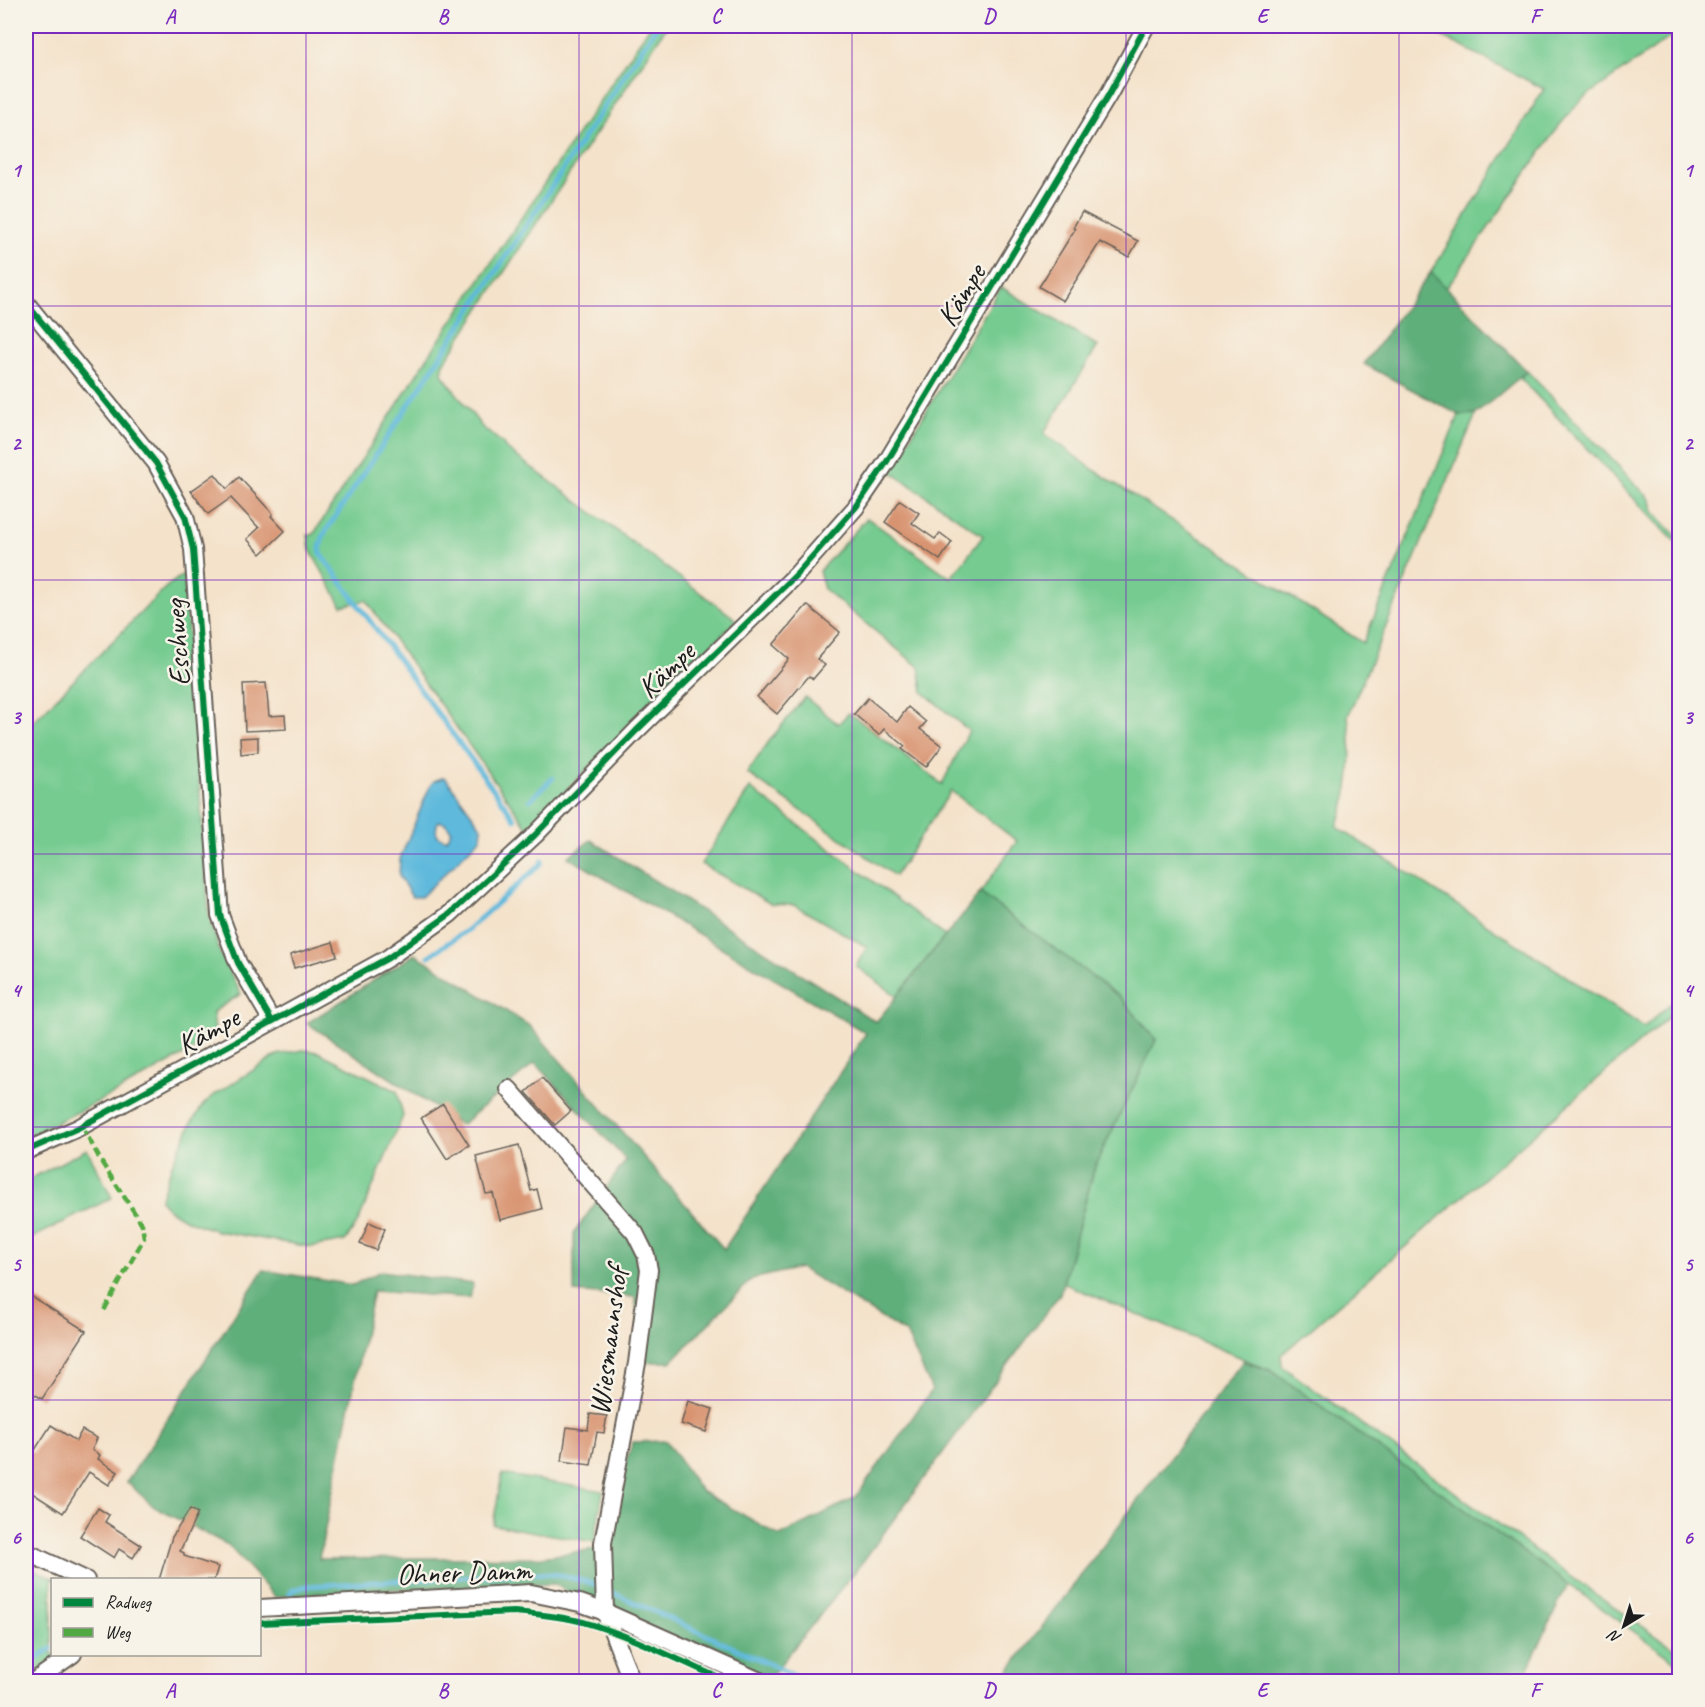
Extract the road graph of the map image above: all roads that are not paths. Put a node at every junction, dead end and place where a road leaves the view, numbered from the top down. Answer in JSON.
{"nodes":[{"id":1,"x":1146,"y":26,"type":"edge"},
{"id":2,"x":26,"y":303,"type":"edge"},
{"id":3,"x":272,"y":1021,"type":"junction"},
{"id":4,"x":509,"y":1089,"type":"dead end"},
{"id":5,"x":26,"y":1151,"type":"edge"},
{"id":6,"x":26,"y":1552,"type":"edge"},
{"id":7,"x":82,"y":1578,"type":"edge"},
{"id":8,"x":261,"y":1608,"type":"edge"},
{"id":9,"x":605,"y":1612,"type":"junction"},
{"id":10,"x":70,"y":1656,"type":"edge"},
{"id":11,"x":33,"y":1682,"type":"edge"},
{"id":12,"x":632,"y":1682,"type":"edge"},
{"id":13,"x":762,"y":1682,"type":"edge"}],
"edges":[{"from":1,"to":3,"type":"street","name":"Kämpe"},
{"from":2,"to":3,"type":"street","name":"Eschweg"},
{"from":3,"to":5,"type":"street","name":"Kämpe"},
{"from":4,"to":9,"type":"street","name":"Wiesmannshof"},
{"from":6,"to":7,"type":"street"},
{"from":8,"to":9,"type":"street","name":"Ohner Damm"},
{"from":9,"to":12,"type":"street","name":"Wiesmannshof"},
{"from":9,"to":13,"type":"street","name":"Ohner Damm"},
{"from":10,"to":11,"type":"street"}]}
